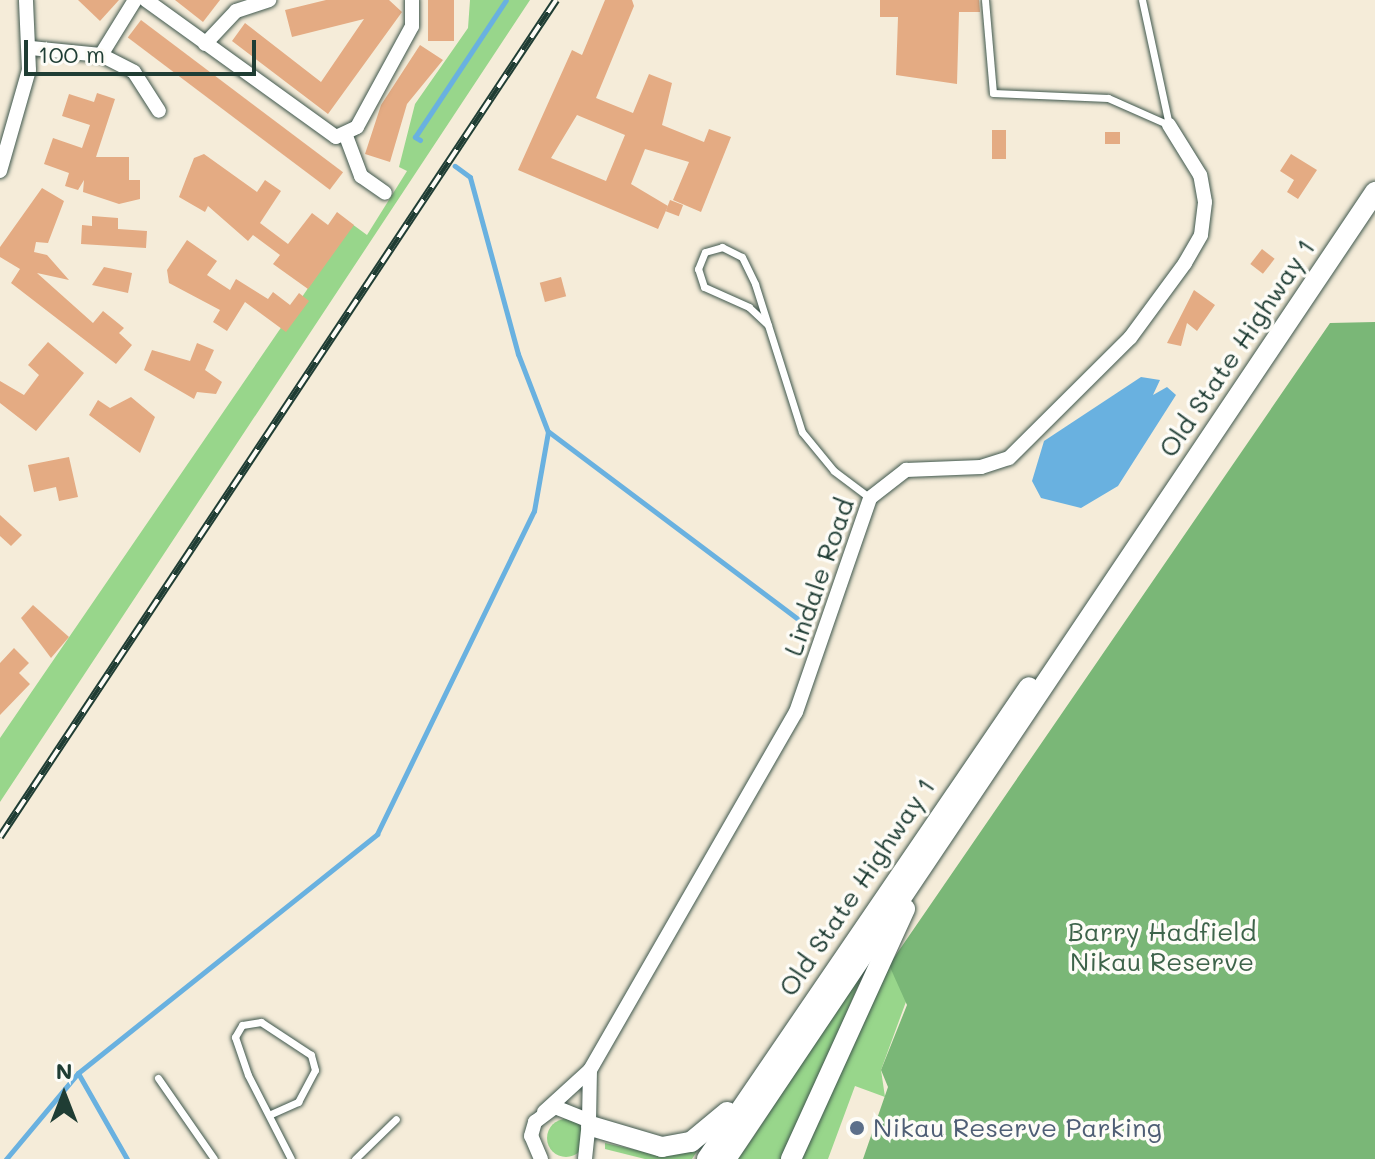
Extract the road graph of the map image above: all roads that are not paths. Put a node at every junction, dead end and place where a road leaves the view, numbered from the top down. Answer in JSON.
{"nodes":[{"id":1,"x":26,"y":0,"type":"edge"},
{"id":2,"x":135,"y":0,"type":"edge"},
{"id":3,"x":146,"y":0,"type":"edge"},
{"id":4,"x":269,"y":0,"type":"edge"},
{"id":5,"x":412,"y":0,"type":"edge"},
{"id":6,"x":985,"y":0,"type":"edge"},
{"id":7,"x":1142,"y":0,"type":"edge"},
{"id":8,"x":205,"y":44,"type":"junction"},
{"id":9,"x":31,"y":48,"type":"junction"},
{"id":10,"x":101,"y":55,"type":"junction"},
{"id":11,"x":159,"y":111,"type":"dead end"},
{"id":12,"x":1169,"y":125,"type":"junction"},
{"id":13,"x":346,"y":136,"type":"junction"},
{"id":14,"x":0,"y":171,"type":"edge"},
{"id":15,"x":1375,"y":192,"type":"edge"},
{"id":16,"x":385,"y":193,"type":"dead end"},
{"id":17,"x":768,"y":325,"type":"junction"},
{"id":18,"x":870,"y":498,"type":"junction"},
{"id":19,"x":1061,"y":653,"type":"junction"},
{"id":20,"x":953,"y":821,"type":"junction"},
{"id":21,"x":921,"y":838,"type":"junction"},
{"id":22,"x":590,"y":1070,"type":"junction"},
{"id":23,"x":158,"y":1078,"type":"dead end"},
{"id":24,"x":544,"y":1112,"type":"junction"},
{"id":25,"x":271,"y":1114,"type":"junction"},
{"id":26,"x":396,"y":1119,"type":"dead end"},
{"id":27,"x":590,"y":1124,"type":"junction"},
{"id":28,"x":214,"y":1159,"type":"edge"},
{"id":29,"x":291,"y":1159,"type":"edge"},
{"id":30,"x":355,"y":1159,"type":"edge"},
{"id":31,"x":541,"y":1159,"type":"edge"},
{"id":32,"x":585,"y":1159,"type":"edge"},
{"id":33,"x":707,"y":1159,"type":"edge"},
{"id":34,"x":726,"y":1159,"type":"edge"},
{"id":35,"x":791,"y":1159,"type":"edge"}],
"edges":[{"from":1,"to":9,"type":"street"},
{"from":2,"to":10,"type":"street"},
{"from":3,"to":8,"type":"street"},
{"from":4,"to":8,"type":"street"},
{"from":5,"to":13,"type":"street"},
{"from":6,"to":12,"type":"lane"},
{"from":7,"to":12,"type":"lane"},
{"from":8,"to":13,"type":"street"},
{"from":9,"to":10,"type":"street"},
{"from":9,"to":14,"type":"street"},
{"from":10,"to":11,"type":"street"},
{"from":12,"to":18,"type":"street","name":"Lindale Road"},
{"from":13,"to":16,"type":"street"},
{"from":15,"to":19,"type":"main road","name":"Old State Highway 1"},
{"from":17,"to":17,"type":"lane"},
{"from":17,"to":18,"type":"lane"},
{"from":18,"to":22,"type":"street","name":"Lindale Road"},
{"from":19,"to":20,"type":"main road","name":"Old State Highway 1"},
{"from":19,"to":21,"type":"main road","name":"Old State Highway 1"},
{"from":20,"to":34,"type":"main road","name":"Old State Highway 1"},
{"from":20,"to":35,"type":"main road"},
{"from":21,"to":27,"type":"main road"},
{"from":21,"to":33,"type":"main road","name":"Old State Highway 1"},
{"from":22,"to":24,"type":"street","name":"Lindale Road"},
{"from":22,"to":27,"type":"street"},
{"from":23,"to":28,"type":"lane"},
{"from":24,"to":27,"type":"street"},
{"from":24,"to":31,"type":"street"},
{"from":25,"to":25,"type":"lane"},
{"from":25,"to":29,"type":"lane"},
{"from":26,"to":30,"type":"lane"},
{"from":27,"to":32,"type":"street"}]}
